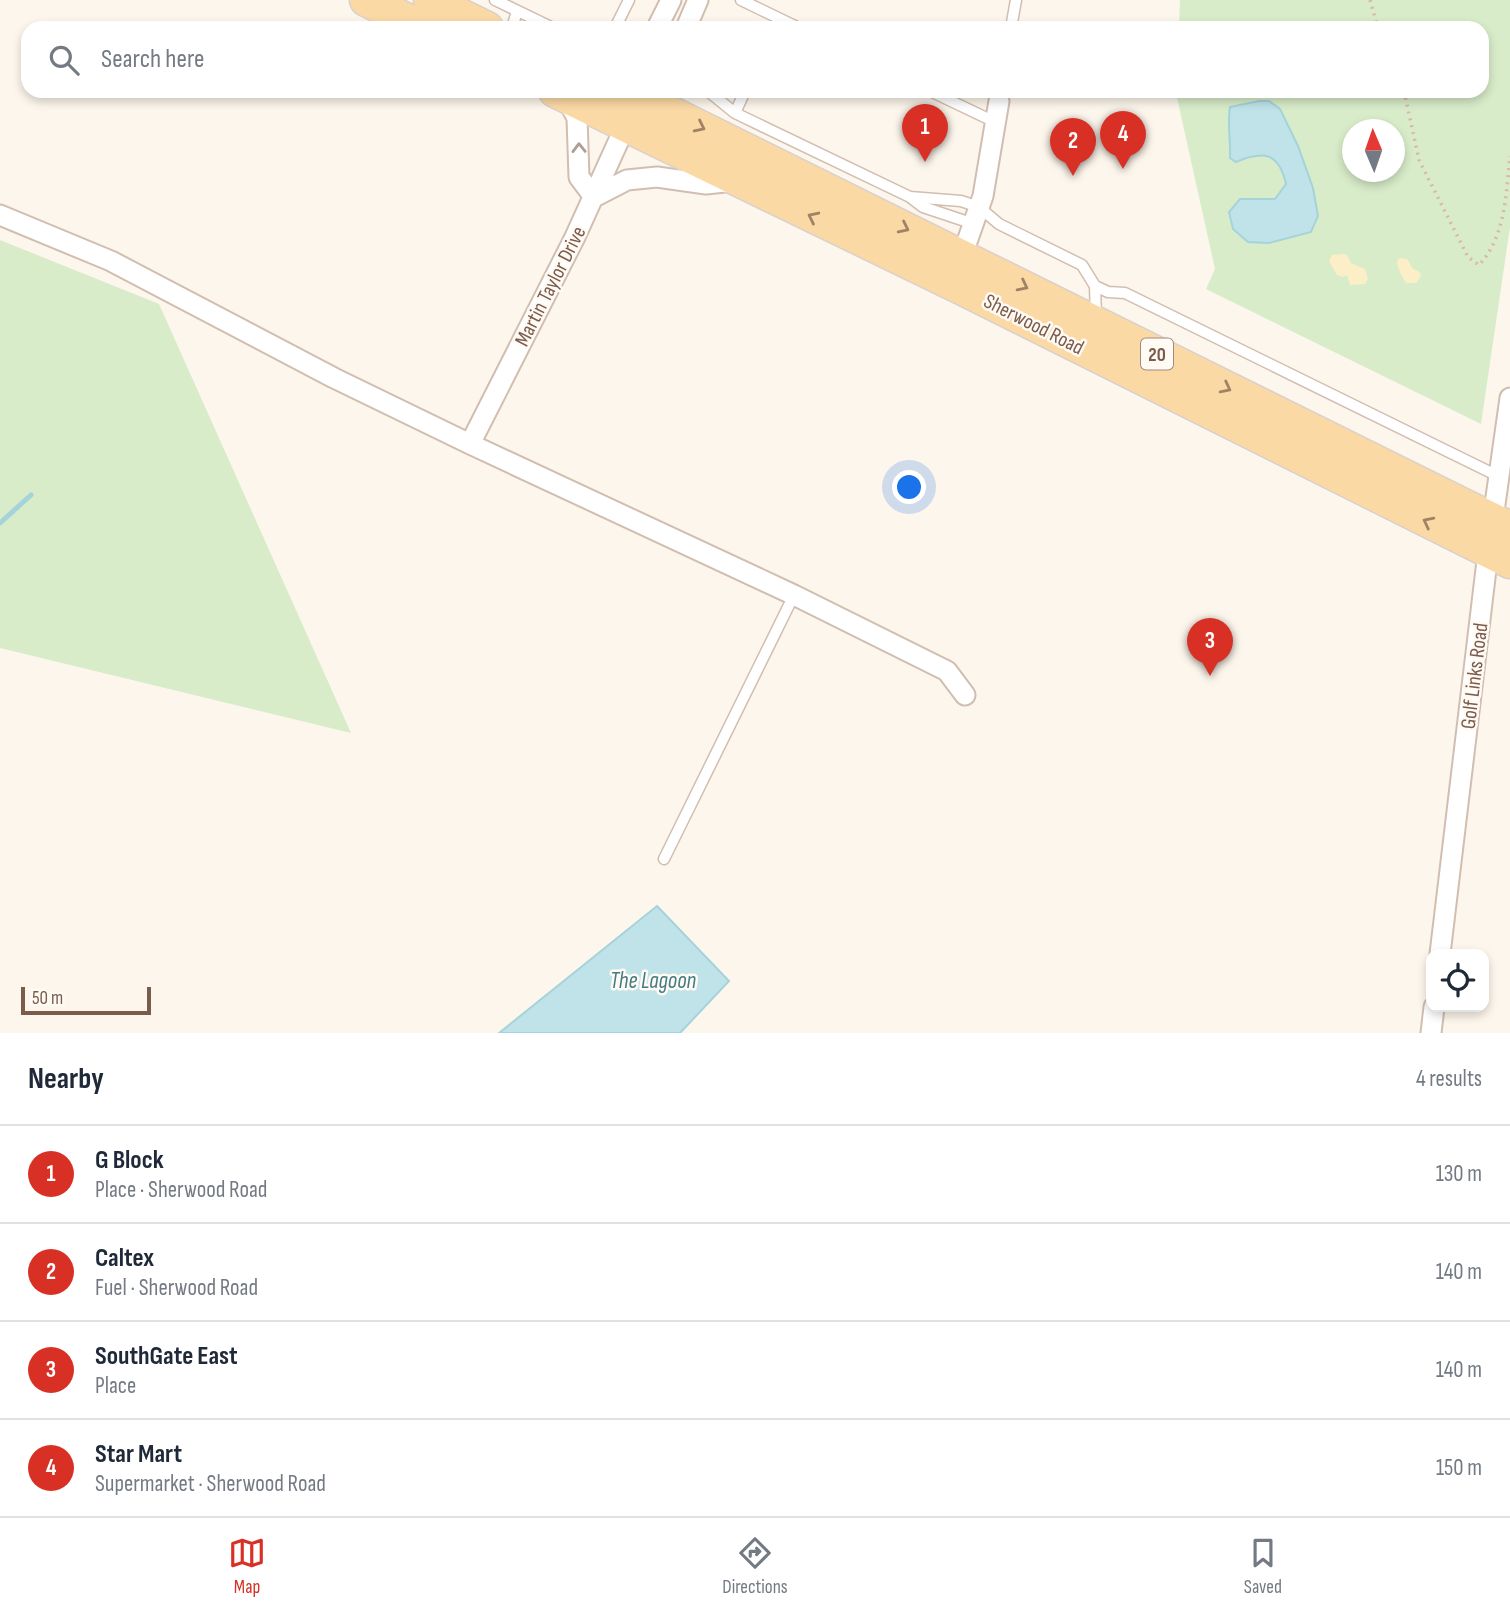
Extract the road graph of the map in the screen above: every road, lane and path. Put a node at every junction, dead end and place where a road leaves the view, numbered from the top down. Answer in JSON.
{"nodes":[{"id":1,"x":366,"y":0,"type":"edge"},
{"id":2,"x":430,"y":0,"type":"edge"},
{"id":3,"x":495,"y":0,"type":"edge"},
{"id":4,"x":628,"y":0,"type":"edge"},
{"id":5,"x":671,"y":0,"type":"edge"},
{"id":6,"x":698,"y":0,"type":"edge"},
{"id":7,"x":741,"y":0,"type":"edge"},
{"id":8,"x":1016,"y":0,"type":"edge"},
{"id":9,"x":1370,"y":0,"type":"edge"},
{"id":10,"x":517,"y":11,"type":"junction"},
{"id":11,"x":410,"y":21,"type":"edge"},
{"id":12,"x":472,"y":21,"type":"edge"},
{"id":13,"x":514,"y":21,"type":"edge"},
{"id":14,"x":538,"y":21,"type":"edge"},
{"id":15,"x":618,"y":21,"type":"edge"},
{"id":16,"x":660,"y":21,"type":"edge"},
{"id":17,"x":689,"y":21,"type":"edge"},
{"id":18,"x":775,"y":21,"type":"edge"},
{"id":19,"x":1012,"y":21,"type":"edge"},
{"id":20,"x":1376,"y":21,"type":"edge"},
{"id":21,"x":563,"y":98,"type":"edge"},
{"id":22,"x":609,"y":98,"type":"edge"},
{"id":23,"x":717,"y":98,"type":"edge"},
{"id":24,"x":742,"y":98,"type":"edge"},
{"id":25,"x":945,"y":98,"type":"edge"},
{"id":26,"x":1000,"y":98,"type":"edge"},
{"id":27,"x":1406,"y":98,"type":"edge"},
{"id":28,"x":634,"y":100,"type":"edge"},
{"id":29,"x":735,"y":113,"type":"junction"},
{"id":30,"x":995,"y":122,"type":"junction"},
{"id":31,"x":1510,"y":156,"type":"edge"},
{"id":32,"x":738,"y":180,"type":"junction"},
{"id":33,"x":594,"y":197,"type":"junction"},
{"id":34,"x":910,"y":197,"type":"junction"},
{"id":35,"x":0,"y":215,"type":"edge"},
{"id":36,"x":977,"y":216,"type":"junction"},
{"id":37,"x":962,"y":256,"type":"junction"},
{"id":38,"x":1094,"y":286,"type":"junction"},
{"id":39,"x":963,"y":289,"type":"junction"},
{"id":40,"x":1099,"y":324,"type":"junction"},
{"id":41,"x":1510,"y":398,"type":"edge"},
{"id":42,"x":470,"y":444,"type":"junction"},
{"id":43,"x":1500,"y":477,"type":"junction"},
{"id":44,"x":1502,"y":524,"type":"edge"},
{"id":45,"x":1499,"y":557,"type":"edge"},
{"id":46,"x":794,"y":595,"type":"junction"},
{"id":47,"x":965,"y":695,"type":"dead end"},
{"id":48,"x":664,"y":859,"type":"dead end"},
{"id":49,"x":1441,"y":949,"type":"edge"},
{"id":50,"x":1433,"y":1012,"type":"edge"},
{"id":51,"x":1431,"y":1033,"type":"edge"}],
"edges":[{"from":1,"to":11,"type":"main road"},
{"from":2,"to":12,"type":"main road"},
{"from":3,"to":10,"type":"lane"},
{"from":4,"to":15,"type":"lane"},
{"from":5,"to":16,"type":"street"},
{"from":6,"to":17,"type":"street"},
{"from":7,"to":18,"type":"lane"},
{"from":8,"to":19,"type":"lane"},
{"from":9,"to":20,"type":"path"},
{"from":10,"to":13,"type":"lane"},
{"from":10,"to":14,"type":"lane"},
{"from":33,"to":21,"type":"street","one_way":true},
{"from":22,"to":28,"type":"main road","name":"Sherwood Road","number":"20"},
{"from":23,"to":29,"type":"lane"},
{"from":24,"to":29,"type":"lane"},
{"from":25,"to":30,"type":"lane"},
{"from":26,"to":30,"type":"street"},
{"from":27,"to":31,"type":"path"},
{"from":28,"to":32,"type":"main road","name":"Sherwood Road","number":"20"},
{"from":28,"to":33,"type":"street","name":"Martin Taylor Drive"},
{"from":28,"to":37,"type":"main road","name":"Sherwood Road","number":"20","one_way":true},
{"from":29,"to":34,"type":"lane"},
{"from":30,"to":36,"type":"street"},
{"from":32,"to":33,"type":"street"},
{"from":39,"to":32,"type":"main road","name":"Sherwood Road","number":"20","one_way":true},
{"from":33,"to":42,"type":"street","name":"Martin Taylor Drive"},
{"from":34,"to":36,"type":"lane"},
{"from":34,"to":36,"type":"lane"},
{"from":35,"to":42,"type":"street"},
{"from":36,"to":37,"type":"street"},
{"from":36,"to":38,"type":"lane"},
{"from":37,"to":39,"type":"street"},
{"from":37,"to":40,"type":"main road","name":"Sherwood Road","number":"20","one_way":true},
{"from":38,"to":40,"type":"lane"},
{"from":38,"to":43,"type":"lane"},
{"from":45,"to":39,"type":"main road","name":"Sherwood Road","number":"20","one_way":true},
{"from":40,"to":44,"type":"main road","name":"Sherwood Road","number":"20","one_way":true},
{"from":41,"to":43,"type":"street","name":"Golf Links Road"},
{"from":42,"to":46,"type":"street"},
{"from":43,"to":44,"type":"street","name":"Golf Links Road"},
{"from":44,"to":45,"type":"street","name":"Golf Links Road"},
{"from":45,"to":49,"type":"street","name":"Golf Links Road"},
{"from":46,"to":47,"type":"street"},
{"from":46,"to":48,"type":"lane"},
{"from":50,"to":51,"type":"street"}]}
